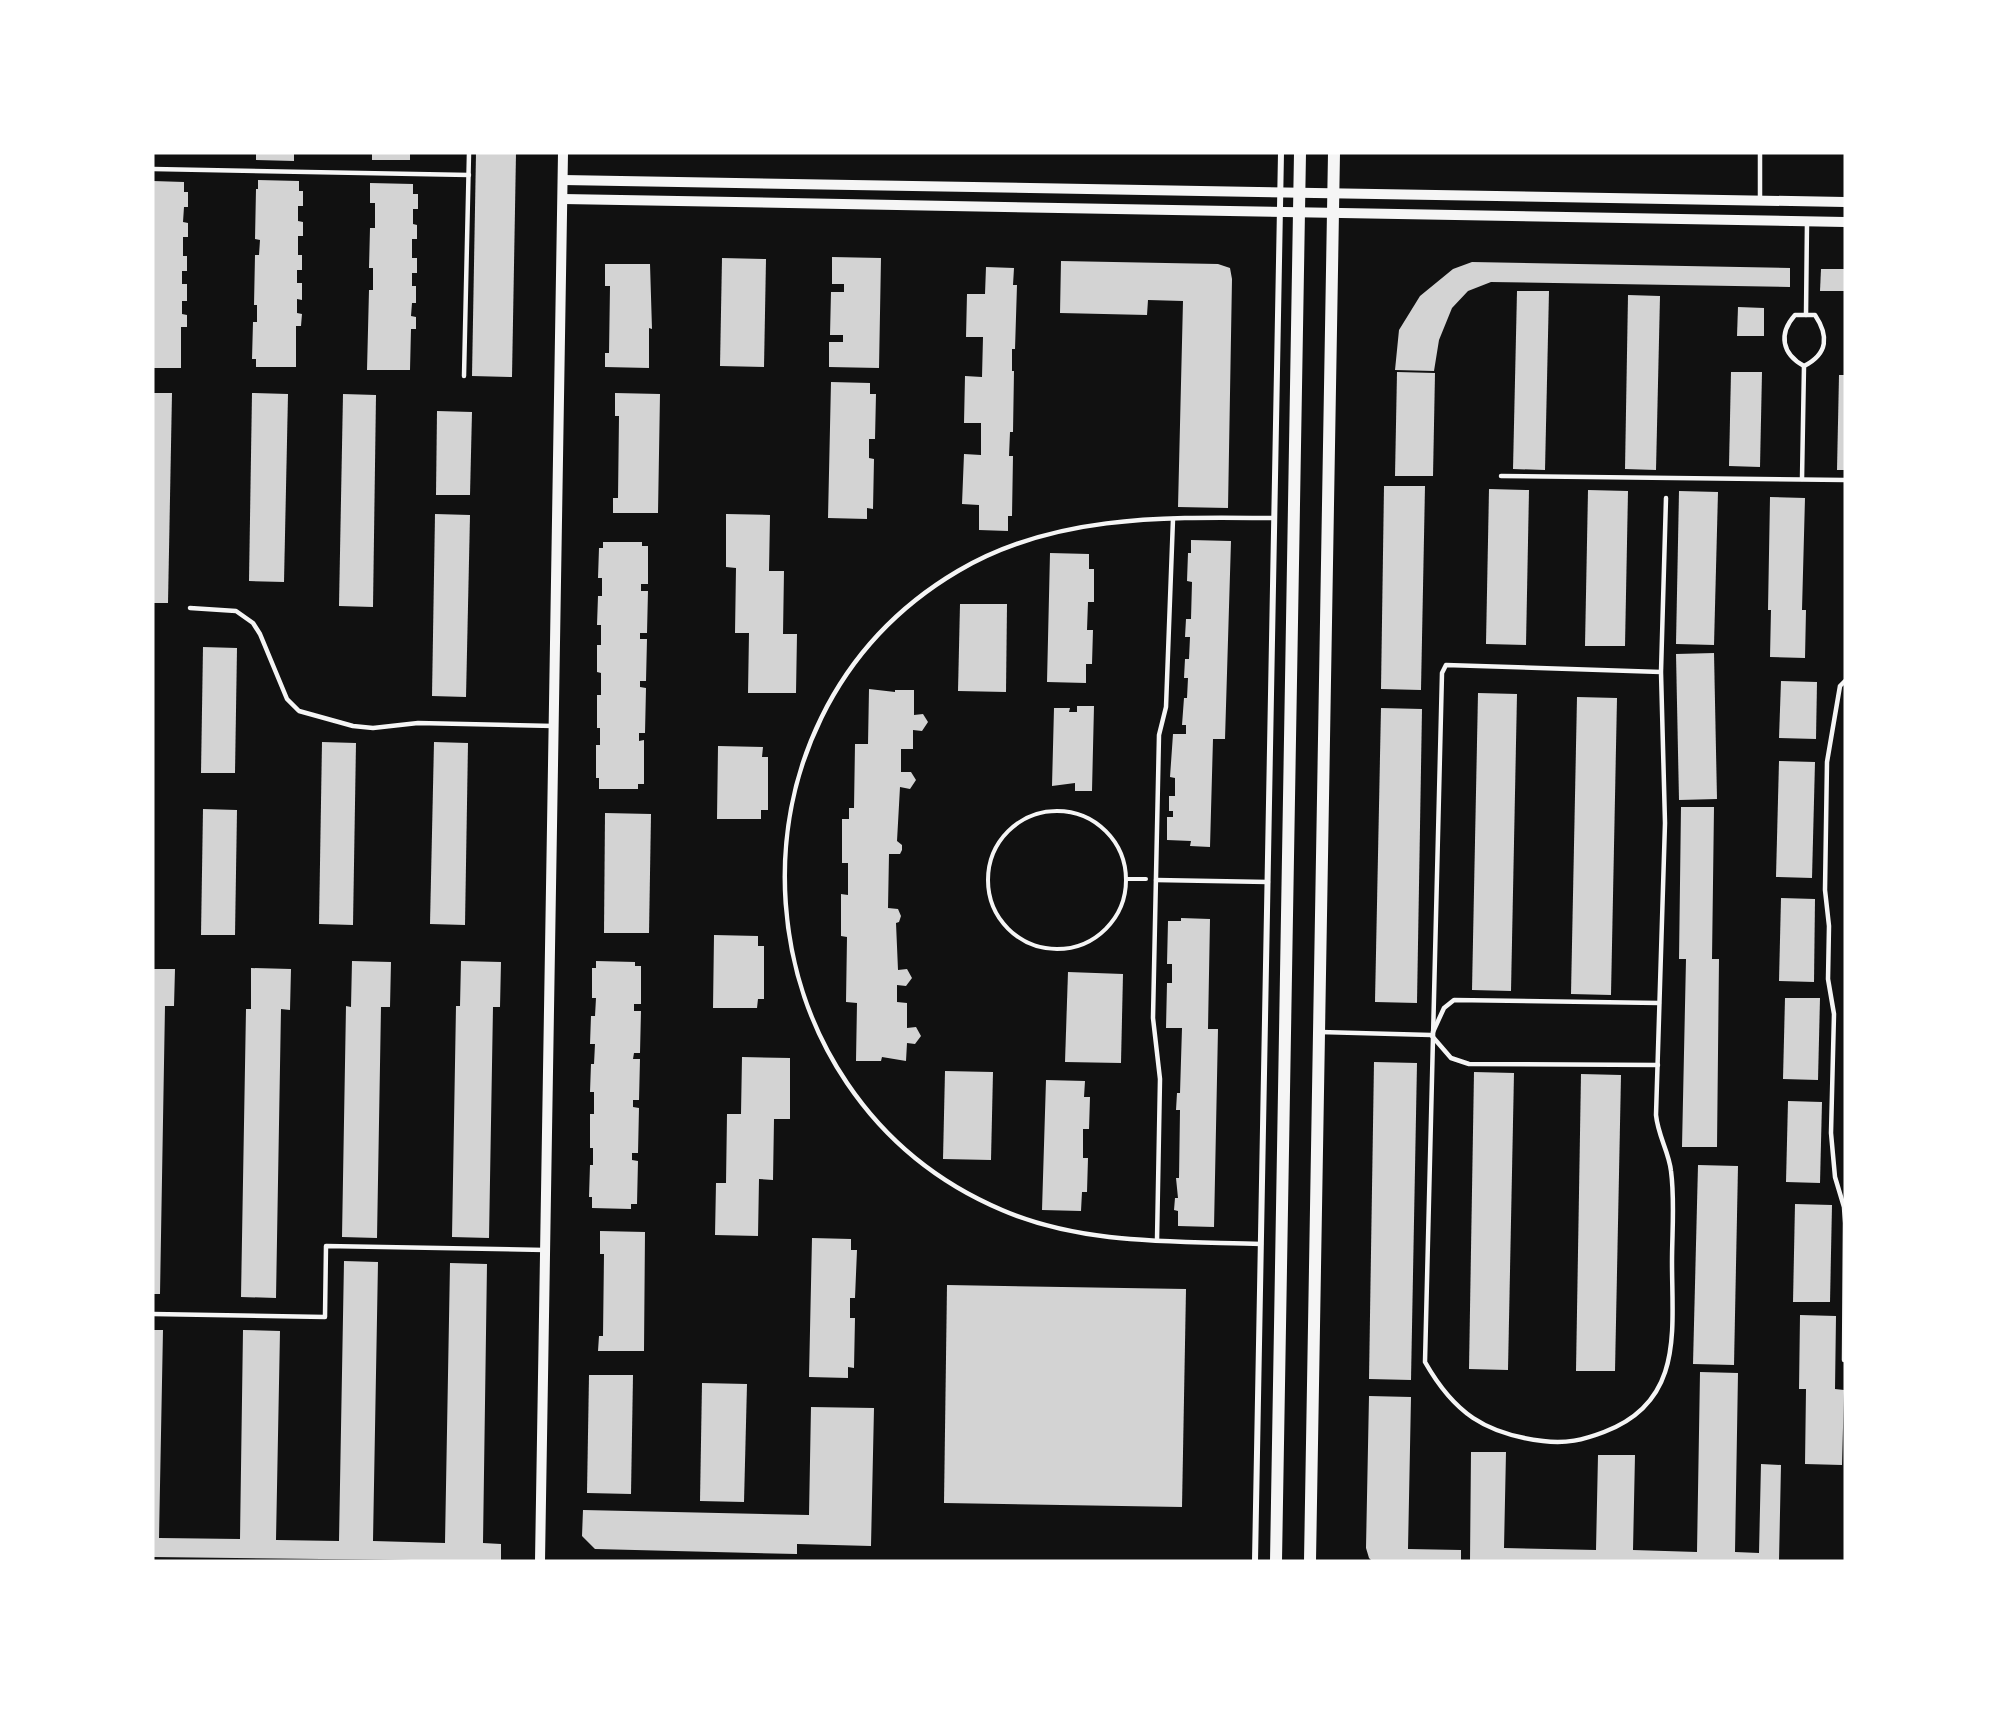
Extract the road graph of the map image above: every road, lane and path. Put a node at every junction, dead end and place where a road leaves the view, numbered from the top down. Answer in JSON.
{"nodes":[{"id":1,"x":469,"y":153,"type":"edge"},
{"id":2,"x":563,"y":153,"type":"edge"},
{"id":3,"x":1281,"y":153,"type":"edge"},
{"id":4,"x":1300,"y":153,"type":"edge"},
{"id":5,"x":1334,"y":153,"type":"edge"},
{"id":6,"x":1760,"y":153,"type":"edge"},
{"id":7,"x":153,"y":169,"type":"edge"},
{"id":8,"x":469,"y":175,"type":"junction"},
{"id":9,"x":563,"y":180,"type":"junction"},
{"id":10,"x":1280,"y":192,"type":"junction"},
{"id":11,"x":1300,"y":193,"type":"junction"},
{"id":12,"x":1334,"y":193,"type":"junction"},
{"id":13,"x":563,"y":199,"type":"junction"},
{"id":14,"x":1760,"y":201,"type":"junction"},
{"id":15,"x":1845,"y":202,"type":"edge"},
{"id":16,"x":1280,"y":212,"type":"junction"},
{"id":17,"x":1299,"y":212,"type":"junction"},
{"id":18,"x":1333,"y":213,"type":"junction"},
{"id":19,"x":1807,"y":221,"type":"junction"},
{"id":20,"x":1845,"y":222,"type":"edge"},
{"id":21,"x":1806,"y":315,"type":"junction"},
{"id":22,"x":1804,"y":366,"type":"junction"},
{"id":23,"x":464,"y":376,"type":"dead end"},
{"id":24,"x":1501,"y":476,"type":"dead end"},
{"id":25,"x":1802,"y":479,"type":"junction"},
{"id":26,"x":1845,"y":480,"type":"edge"},
{"id":27,"x":1666,"y":498,"type":"dead end"},
{"id":28,"x":1274,"y":518,"type":"junction"},
{"id":29,"x":1173,"y":519,"type":"junction"},
{"id":30,"x":190,"y":608,"type":"dead end"},
{"id":31,"x":1661,"y":672,"type":"junction"},
{"id":32,"x":1845,"y":681,"type":"edge"},
{"id":33,"x":554,"y":726,"type":"junction"},
{"id":34,"x":1126,"y":879,"type":"junction"},
{"id":35,"x":1156,"y":880,"type":"junction"},
{"id":36,"x":1268,"y":882,"type":"junction"},
{"id":37,"x":1659,"y":1004,"type":"junction"},
{"id":38,"x":1319,"y":1032,"type":"junction"},
{"id":39,"x":1431,"y":1035,"type":"junction"},
{"id":40,"x":1658,"y":1065,"type":"junction"},
{"id":41,"x":1157,"y":1240,"type":"junction"},
{"id":42,"x":1261,"y":1244,"type":"junction"},
{"id":43,"x":545,"y":1250,"type":"junction"},
{"id":44,"x":1845,"y":1260,"type":"edge"},
{"id":45,"x":153,"y":1314,"type":"edge"},
{"id":46,"x":1844,"y":1359,"type":"edge"},
{"id":47,"x":540,"y":1561,"type":"edge"},
{"id":48,"x":1255,"y":1561,"type":"edge"},
{"id":49,"x":1276,"y":1561,"type":"edge"},
{"id":50,"x":1310,"y":1561,"type":"edge"}],
"edges":[{"from":1,"to":8,"type":"lane"},
{"from":2,"to":9,"type":"street"},
{"from":3,"to":10,"type":"street"},
{"from":4,"to":11,"type":"main road"},
{"from":5,"to":12,"type":"main road"},
{"from":6,"to":14,"type":"lane"},
{"from":7,"to":8,"type":"lane"},
{"from":8,"to":23,"type":"lane"},
{"from":9,"to":10,"type":"street"},
{"from":9,"to":13,"type":"street"},
{"from":10,"to":11,"type":"street"},
{"from":10,"to":16,"type":"street"},
{"from":11,"to":12,"type":"street"},
{"from":11,"to":17,"type":"main road"},
{"from":12,"to":14,"type":"street"},
{"from":12,"to":18,"type":"main road"},
{"from":13,"to":16,"type":"street"},
{"from":13,"to":33,"type":"street"},
{"from":14,"to":15,"type":"street"},
{"from":16,"to":17,"type":"street"},
{"from":16,"to":28,"type":"street"},
{"from":17,"to":18,"type":"street"},
{"from":17,"to":49,"type":"main road"},
{"from":18,"to":19,"type":"street"},
{"from":18,"to":38,"type":"main road"},
{"from":19,"to":20,"type":"street"},
{"from":19,"to":21,"type":"lane"},
{"from":21,"to":22,"type":"lane"},
{"from":21,"to":22,"type":"lane"},
{"from":22,"to":25,"type":"lane"},
{"from":24,"to":25,"type":"lane"},
{"from":25,"to":26,"type":"lane"},
{"from":27,"to":31,"type":"lane"},
{"from":28,"to":29,"type":"lane"},
{"from":28,"to":36,"type":"street"},
{"from":29,"to":35,"type":"lane"},
{"from":29,"to":41,"type":"lane"},
{"from":30,"to":33,"type":"lane"},
{"from":31,"to":37,"type":"lane"},
{"from":31,"to":39,"type":"lane"},
{"from":32,"to":44,"type":"lane"},
{"from":33,"to":43,"type":"street"},
{"from":34,"to":34,"type":"path"},
{"from":34,"to":35,"type":"path"},
{"from":35,"to":36,"type":"lane"},
{"from":35,"to":41,"type":"lane"},
{"from":36,"to":42,"type":"street"},
{"from":37,"to":39,"type":"lane"},
{"from":37,"to":40,"type":"lane"},
{"from":38,"to":39,"type":"lane"},
{"from":38,"to":50,"type":"main road"},
{"from":39,"to":40,"type":"lane"},
{"from":39,"to":40,"type":"lane"},
{"from":41,"to":42,"type":"lane"},
{"from":42,"to":48,"type":"street"},
{"from":43,"to":45,"type":"lane"},
{"from":43,"to":47,"type":"street"},
{"from":44,"to":46,"type":"lane"}]}
